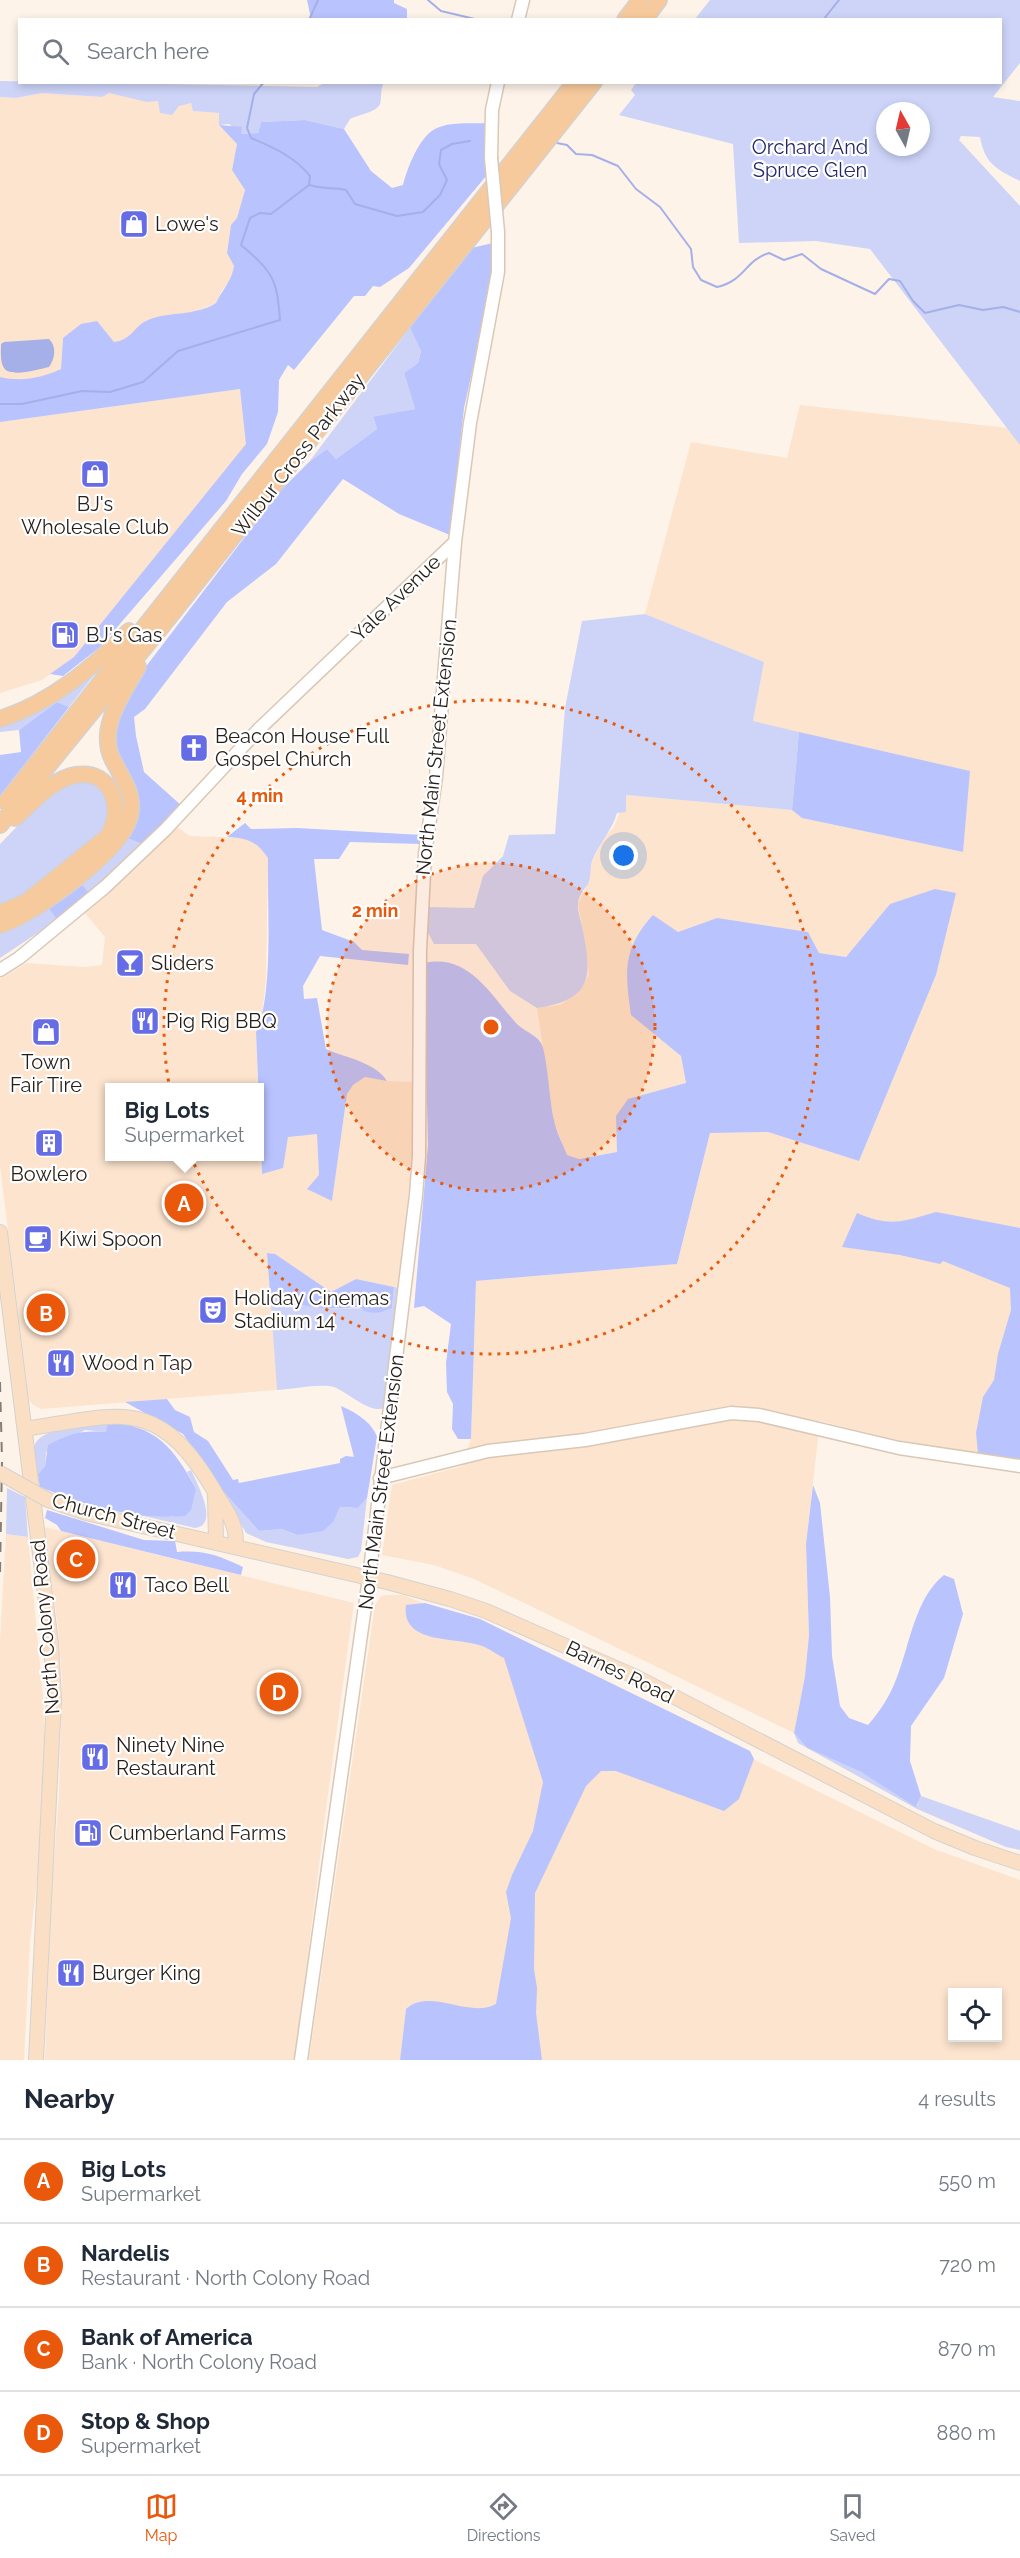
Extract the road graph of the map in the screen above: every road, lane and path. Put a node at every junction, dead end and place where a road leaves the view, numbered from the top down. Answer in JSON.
{"nodes":[{"id":1,"x":523,"y":0,"type":"edge"},
{"id":2,"x":640,"y":0,"type":"edge"},
{"id":3,"x":659,"y":0,"type":"edge"},
{"id":4,"x":518,"y":18,"type":"edge"},
{"id":5,"x":626,"y":18,"type":"edge"},
{"id":6,"x":646,"y":18,"type":"edge"},
{"id":7,"x":498,"y":84,"type":"edge"},
{"id":8,"x":573,"y":84,"type":"edge"},
{"id":9,"x":592,"y":84,"type":"edge"},
{"id":10,"x":455,"y":542,"type":"junction"},
{"id":11,"x":216,"y":547,"type":"junction"},
{"id":12,"x":0,"y":719,"type":"edge"},
{"id":13,"x":0,"y":809,"type":"edge"},
{"id":14,"x":0,"y":825,"type":"edge"},
{"id":15,"x":0,"y":833,"type":"edge"},
{"id":16,"x":0,"y":913,"type":"edge"},
{"id":17,"x":0,"y":925,"type":"edge"},
{"id":18,"x":0,"y":970,"type":"edge"},
{"id":19,"x":0,"y":1232,"type":"edge"},
{"id":20,"x":25,"y":1429,"type":"junction"},
{"id":21,"x":1020,"y":1466,"type":"edge"},
{"id":22,"x":0,"y":1473,"type":"edge"},
{"id":23,"x":380,"y":1478,"type":"junction"},
{"id":24,"x":215,"y":1494,"type":"junction"},
{"id":25,"x":199,"y":1538,"type":"joint"},
{"id":26,"x":216,"y":1541,"type":"junction"},
{"id":27,"x":236,"y":1546,"type":"junction"},
{"id":28,"x":369,"y":1578,"type":"junction"},
{"id":29,"x":1020,"y":1863,"type":"edge"},
{"id":30,"x":36,"y":2060,"type":"edge"},
{"id":31,"x":301,"y":2060,"type":"edge"}],
"edges":[{"from":1,"to":4,"type":"street"},
{"from":2,"to":5,"type":"highway"},
{"from":3,"to":6,"type":"highway"},
{"from":7,"to":10,"type":"street","name":"Yale Avenue","bridge":true},
{"from":8,"to":11,"type":"highway","name":"Wilbur Cross Parkway"},
{"from":9,"to":11,"type":"highway","name":"Wilbur Cross Parkway"},
{"from":10,"to":18,"type":"street","name":"Yale Avenue"},
{"from":10,"to":23,"type":"street","name":"North Main Street Extension"},
{"from":11,"to":12,"type":"highway"},
{"from":11,"to":13,"type":"highway","name":"Wilbur Cross Parkway"},
{"from":11,"to":14,"type":"highway","name":"Wilbur Cross Parkway"},
{"from":11,"to":17,"type":"highway"},
{"from":15,"to":16,"type":"highway"},
{"from":19,"to":20,"type":"main road","name":"North Colony Road"},
{"from":20,"to":24,"type":"main road"},
{"from":20,"to":30,"type":"main road","name":"North Colony Road"},
{"from":21,"to":23,"type":"street"},
{"from":22,"to":25,"type":"main road","name":"Church Street","bridge":true},
{"from":23,"to":28,"type":"street","name":"North Main Street Extension"},
{"from":24,"to":26,"type":"main road"},
{"from":24,"to":27,"type":"main road"},
{"from":25,"to":26,"type":"main road","name":"Barnes Road"},
{"from":26,"to":27,"type":"main road","name":"Barnes Road"},
{"from":27,"to":28,"type":"main road","name":"Barnes Road"},
{"from":28,"to":29,"type":"main road","name":"Barnes Road"},
{"from":28,"to":31,"type":"street","name":"North Main Street Extension"}]}
